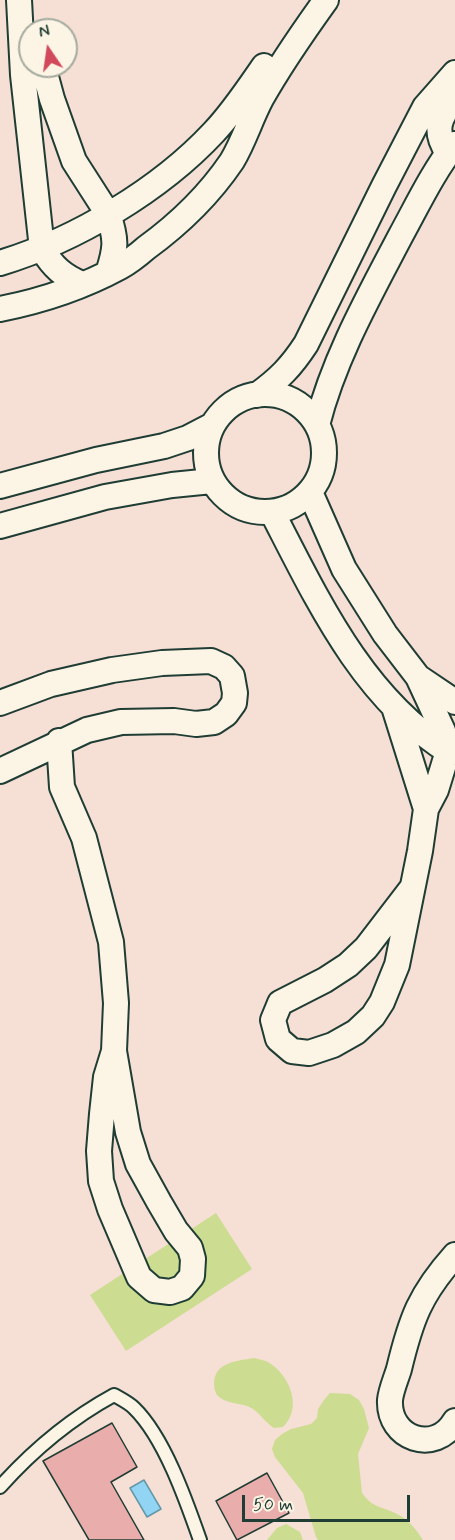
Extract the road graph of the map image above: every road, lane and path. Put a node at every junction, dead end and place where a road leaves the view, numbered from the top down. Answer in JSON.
{"nodes":[{"id":1,"x":19,"y":0,"type":"edge"},
{"id":2,"x":31,"y":0,"type":"edge"},
{"id":3,"x":304,"y":0,"type":"edge"},
{"id":4,"x":326,"y":0,"type":"edge"},
{"id":5,"x":34,"y":18,"type":"edge"},
{"id":6,"x":455,"y":73,"type":"edge"},
{"id":7,"x":46,"y":78,"type":"edge"},
{"id":8,"x":455,"y":98,"type":"edge"},
{"id":9,"x":453,"y":150,"type":"edge"},
{"id":10,"x":108,"y":214,"type":"junction"},
{"id":11,"x":42,"y":249,"type":"junction"},
{"id":12,"x":0,"y":263,"type":"edge"},
{"id":13,"x":108,"y":273,"type":"junction"},
{"id":14,"x":82,"y":284,"type":"junction"},
{"id":15,"x":0,"y":309,"type":"edge"},
{"id":16,"x":257,"y":394,"type":"junction"},
{"id":17,"x":317,"y":425,"type":"junction"},
{"id":18,"x":211,"y":426,"type":"junction"},
{"id":19,"x":212,"y":481,"type":"junction"},
{"id":20,"x":0,"y":486,"type":"edge"},
{"id":21,"x":310,"y":492,"type":"junction"},
{"id":22,"x":272,"y":512,"type":"junction"},
{"id":23,"x":0,"y":526,"type":"edge"},
{"id":24,"x":418,"y":677,"type":"junction"},
{"id":25,"x":455,"y":702,"type":"edge"},
{"id":26,"x":0,"y":703,"type":"edge"},
{"id":27,"x":394,"y":707,"type":"junction"},
{"id":28,"x":59,"y":741,"type":"junction"},
{"id":29,"x":452,"y":753,"type":"edge"},
{"id":30,"x":24,"y":760,"type":"junction"},
{"id":31,"x":0,"y":771,"type":"edge"},
{"id":32,"x":62,"y":787,"type":"junction"},
{"id":33,"x":426,"y":809,"type":"junction"},
{"id":34,"x":412,"y":888,"type":"junction"},
{"id":35,"x":114,"y":1051,"type":"junction"},
{"id":36,"x":455,"y":1255,"type":"edge"},
{"id":37,"x":455,"y":1421,"type":"edge"},
{"id":38,"x":0,"y":1487,"type":"edge"},
{"id":39,"x":200,"y":1540,"type":"edge"}],
"edges":[{"from":1,"to":11,"type":"street"},
{"from":2,"to":5,"type":"street"},
{"from":3,"to":10,"type":"street"},
{"from":4,"to":13,"type":"street"},
{"from":6,"to":16,"type":"street"},
{"from":7,"to":10,"type":"street"},
{"from":8,"to":9,"type":"street"},
{"from":9,"to":17,"type":"street"},
{"from":10,"to":11,"type":"street"},
{"from":10,"to":13,"type":"street"},
{"from":11,"to":12,"type":"street"},
{"from":11,"to":14,"type":"street"},
{"from":13,"to":14,"type":"street"},
{"from":14,"to":15,"type":"street"},
{"from":16,"to":17,"type":"street"},
{"from":16,"to":18,"type":"street"},
{"from":17,"to":21,"type":"street"},
{"from":18,"to":19,"type":"street"},
{"from":18,"to":20,"type":"street"},
{"from":19,"to":22,"type":"street"},
{"from":19,"to":23,"type":"street"},
{"from":21,"to":22,"type":"street"},
{"from":21,"to":24,"type":"street"},
{"from":22,"to":27,"type":"street"},
{"from":24,"to":25,"type":"street"},
{"from":24,"to":29,"type":"street"},
{"from":26,"to":28,"type":"street"},
{"from":27,"to":29,"type":"street"},
{"from":27,"to":33,"type":"street"},
{"from":28,"to":30,"type":"street"},
{"from":28,"to":32,"type":"street"},
{"from":29,"to":33,"type":"street"},
{"from":30,"to":31,"type":"street"},
{"from":30,"to":32,"type":"street"},
{"from":32,"to":35,"type":"street"},
{"from":33,"to":34,"type":"street"},
{"from":34,"to":34,"type":"street"},
{"from":35,"to":35,"type":"street"},
{"from":36,"to":37,"type":"street"},
{"from":38,"to":39,"type":"lane"}]}
